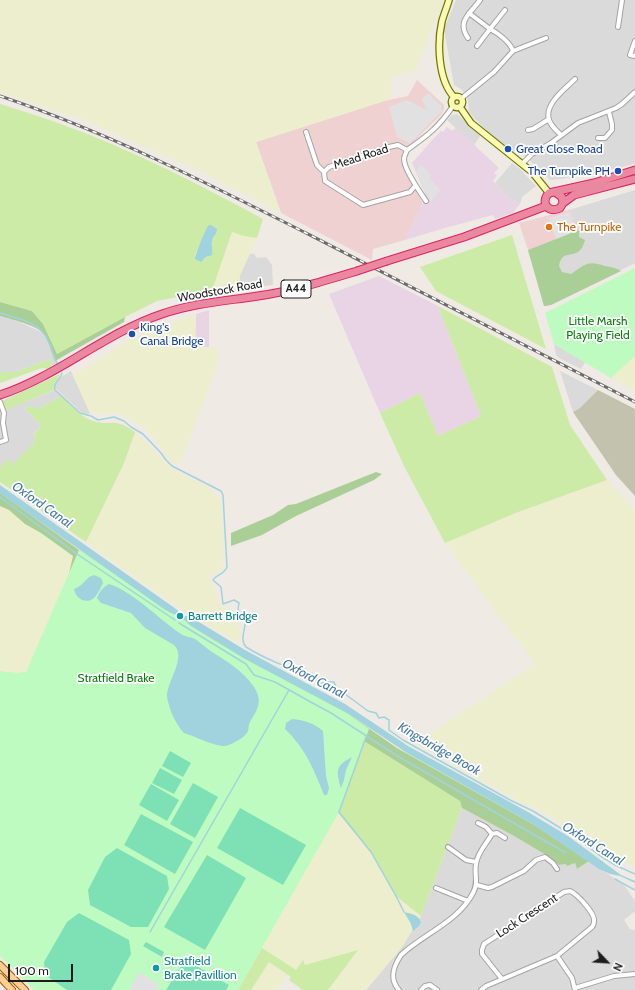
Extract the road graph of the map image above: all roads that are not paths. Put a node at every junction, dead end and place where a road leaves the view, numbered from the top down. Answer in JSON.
{"nodes":[{"id":1,"x":449,"y":0,"type":"edge"},
{"id":2,"x":480,"y":0,"type":"edge"},
{"id":3,"x":622,"y":0,"type":"edge"},
{"id":4,"x":505,"y":10,"type":"dead end"},
{"id":5,"x":469,"y":13,"type":"junction"},
{"id":6,"x":618,"y":27,"type":"dead end"},
{"id":7,"x":490,"y":29,"type":"junction"},
{"id":8,"x":468,"y":38,"type":"dead end"},
{"id":9,"x":546,"y":38,"type":"dead end"},
{"id":10,"x":635,"y":41,"type":"edge"},
{"id":11,"x":477,"y":46,"type":"dead end"},
{"id":12,"x":513,"y":51,"type":"junction"},
{"id":13,"x":635,"y":56,"type":"edge"},
{"id":14,"x":575,"y":79,"type":"dead end"},
{"id":15,"x":635,"y":92,"type":"edge"},
{"id":16,"x":454,"y":97,"type":"junction"},
{"id":17,"x":462,"y":98,"type":"junction"},
{"id":18,"x":454,"y":106,"type":"junction"},
{"id":19,"x":460,"y":107,"type":"junction"},
{"id":20,"x":609,"y":112,"type":"junction"},
{"id":21,"x":549,"y":119,"type":"junction"},
{"id":22,"x":528,"y":130,"type":"dead end"},
{"id":23,"x":306,"y":132,"type":"dead end"},
{"id":24,"x":561,"y":135,"type":"junction"},
{"id":25,"x":598,"y":138,"type":"dead end"},
{"id":26,"x":407,"y":150,"type":"junction"},
{"id":27,"x":522,"y":164,"type":"junction"},
{"id":28,"x":635,"y":170,"type":"edge"},
{"id":29,"x":324,"y":172,"type":"junction"},
{"id":30,"x":635,"y":179,"type":"edge"},
{"id":31,"x":415,"y":186,"type":"junction"},
{"id":32,"x":552,"y":192,"type":"junction"},
{"id":33,"x":426,"y":201,"type":"dead end"},
{"id":34,"x":563,"y":203,"type":"junction"},
{"id":35,"x":546,"y":206,"type":"junction"},
{"id":36,"x":0,"y":395,"type":"edge"},
{"id":37,"x":0,"y":402,"type":"edge"},
{"id":38,"x":0,"y":442,"type":"edge"},
{"id":39,"x":478,"y":823,"type":"dead end"},
{"id":40,"x":492,"y":834,"type":"junction"},
{"id":41,"x":505,"y":838,"type":"dead end"},
{"id":42,"x":448,"y":847,"type":"dead end"},
{"id":43,"x":476,"y":862,"type":"junction"},
{"id":44,"x":557,"y":868,"type":"dead end"},
{"id":45,"x":477,"y":885,"type":"junction"},
{"id":46,"x":436,"y":888,"type":"dead end"},
{"id":47,"x":468,"y":901,"type":"junction"},
{"id":48,"x":557,"y":956,"type":"junction"},
{"id":49,"x":0,"y":965,"type":"edge"},
{"id":50,"x":635,"y":974,"type":"edge"},
{"id":51,"x":0,"y":977,"type":"edge"},
{"id":52,"x":502,"y":979,"type":"junction"},
{"id":53,"x":575,"y":989,"type":"edge"},
{"id":54,"x":12,"y":990,"type":"edge"},
{"id":55,"x":25,"y":990,"type":"edge"},
{"id":56,"x":398,"y":990,"type":"edge"},
{"id":57,"x":421,"y":990,"type":"edge"},
{"id":58,"x":437,"y":990,"type":"edge"},
{"id":59,"x":481,"y":990,"type":"edge"}],
"edges":[{"from":1,"to":16,"type":"street"},
{"from":2,"to":5,"type":"street"},
{"from":3,"to":6,"type":"street"},
{"from":4,"to":7,"type":"street"},
{"from":5,"to":7,"type":"street"},
{"from":5,"to":8,"type":"street"},
{"from":7,"to":11,"type":"street"},
{"from":7,"to":12,"type":"street"},
{"from":9,"to":12,"type":"street"},
{"from":10,"to":13,"type":"street"},
{"from":12,"to":17,"type":"street"},
{"from":14,"to":21,"type":"street"},
{"from":15,"to":20,"type":"street"},
{"from":16,"to":17,"type":"street"},
{"from":16,"to":18,"type":"street"},
{"from":17,"to":19,"type":"street"},
{"from":18,"to":19,"type":"street"},
{"from":18,"to":26,"type":"street","name":"Mead Road"},
{"from":19,"to":27,"type":"street"},
{"from":20,"to":24,"type":"street"},
{"from":20,"to":25,"type":"street"},
{"from":21,"to":22,"type":"street"},
{"from":21,"to":24,"type":"street"},
{"from":23,"to":29,"type":"street","name":"Mead Road"},
{"from":24,"to":27,"type":"street"},
{"from":26,"to":29,"type":"street","name":"Mead Road"},
{"from":26,"to":31,"type":"street"},
{"from":27,"to":32,"type":"street"},
{"from":28,"to":32,"type":"highway"},
{"from":29,"to":31,"type":"street","name":"Mead Road"},
{"from":30,"to":34,"type":"highway","number":"A44"},
{"from":31,"to":33,"type":"street"},
{"from":32,"to":34,"type":"highway"},
{"from":32,"to":35,"type":"highway"},
{"from":34,"to":35,"type":"highway","number":"A44"},
{"from":35,"to":36,"type":"highway","name":"Woodstock Road","number":"A44","bridge":true},
{"from":37,"to":38,"type":"street"},
{"from":39,"to":40,"type":"street"},
{"from":40,"to":41,"type":"street"},
{"from":40,"to":43,"type":"street"},
{"from":42,"to":43,"type":"street"},
{"from":43,"to":45,"type":"street"},
{"from":44,"to":45,"type":"street"},
{"from":45,"to":47,"type":"street"},
{"from":46,"to":47,"type":"street"},
{"from":47,"to":56,"type":"street"},
{"from":48,"to":52,"type":"street"},
{"from":48,"to":52,"type":"street","name":"Lock Crescent"},
{"from":48,"to":53,"type":"street"},
{"from":49,"to":55,"type":"main road"},
{"from":50,"to":53,"type":"street"},
{"from":51,"to":54,"type":"main road"},
{"from":52,"to":59,"type":"street"},
{"from":57,"to":58,"type":"street"}]}
